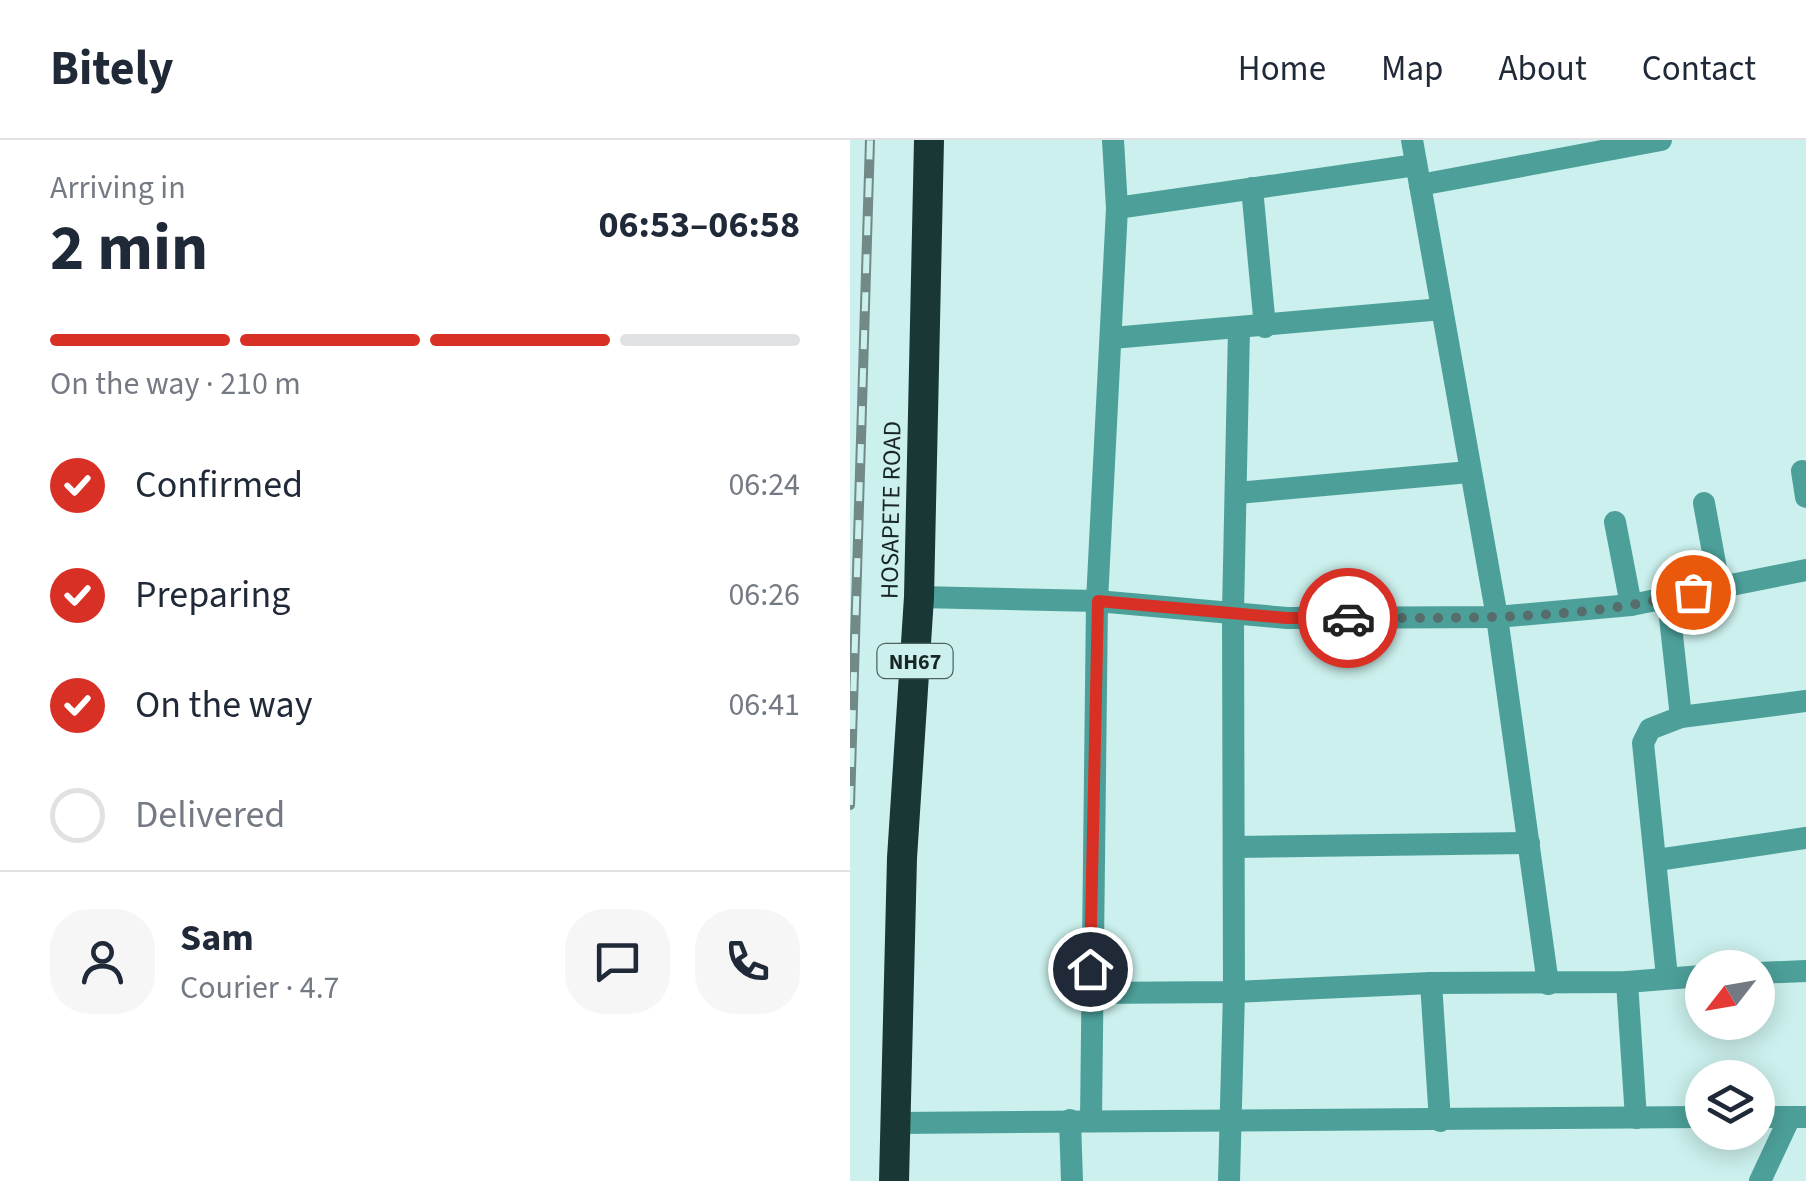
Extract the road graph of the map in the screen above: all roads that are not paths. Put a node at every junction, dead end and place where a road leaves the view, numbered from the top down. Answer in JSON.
{"nodes":[{"id":1,"x":928,"y":140,"type":"edge"},
{"id":2,"x":1113,"y":140,"type":"edge"},
{"id":3,"x":1412,"y":140,"type":"edge"},
{"id":4,"x":1661,"y":140,"type":"edge"},
{"id":5,"x":1418,"y":175,"type":"junction"},
{"id":6,"x":1252,"y":188,"type":"junction"},
{"id":7,"x":1116,"y":208,"type":"junction"},
{"id":8,"x":1442,"y":309,"type":"junction"},
{"id":9,"x":1264,"y":327,"type":"junction"},
{"id":10,"x":1239,"y":330,"type":"junction"},
{"id":11,"x":1112,"y":338,"type":"junction"},
{"id":12,"x":1802,"y":471,"type":"dead end"},
{"id":13,"x":1469,"y":472,"type":"junction"},
{"id":14,"x":1238,"y":493,"type":"junction"},
{"id":15,"x":1806,"y":497,"type":"edge"},
{"id":16,"x":1704,"y":502,"type":"dead end"},
{"id":17,"x":1615,"y":522,"type":"dead end"},
{"id":18,"x":1806,"y":570,"type":"edge"},
{"id":19,"x":1719,"y":585,"type":"junction"},
{"id":20,"x":918,"y":597,"type":"junction"},
{"id":21,"x":1668,"y":599,"type":"junction"},
{"id":22,"x":1098,"y":601,"type":"junction"},
{"id":23,"x":1632,"y":605,"type":"junction"},
{"id":24,"x":1233,"y":612,"type":"junction"},
{"id":25,"x":1497,"y":618,"type":"junction"},
{"id":26,"x":1806,"y":701,"type":"edge"},
{"id":27,"x":1681,"y":717,"type":"junction"},
{"id":28,"x":1806,"y":838,"type":"edge"},
{"id":29,"x":1529,"y":842,"type":"junction"},
{"id":30,"x":1235,"y":847,"type":"junction"},
{"id":31,"x":1657,"y":860,"type":"junction"},
{"id":32,"x":1806,"y":971,"type":"edge"},
{"id":33,"x":1775,"y":972,"type":"edge"},
{"id":34,"x":1685,"y":976,"type":"edge"},
{"id":35,"x":1667,"y":977,"type":"junction"},
{"id":36,"x":1627,"y":982,"type":"junction"},
{"id":37,"x":1431,"y":983,"type":"junction"},
{"id":38,"x":1548,"y":984,"type":"junction"},
{"id":39,"x":1090,"y":992,"type":"junction"},
{"id":40,"x":1234,"y":992,"type":"junction"},
{"id":41,"x":1685,"y":1117,"type":"edge"},
{"id":42,"x":1798,"y":1117,"type":"edge"},
{"id":43,"x":1230,"y":1118,"type":"junction"},
{"id":44,"x":1636,"y":1118,"type":"junction"},
{"id":45,"x":1080,"y":1120,"type":"junction"},
{"id":46,"x":1440,"y":1121,"type":"junction"},
{"id":47,"x":896,"y":1123,"type":"junction"},
{"id":48,"x":894,"y":1181,"type":"edge"},
{"id":49,"x":1072,"y":1181,"type":"edge"},
{"id":50,"x":1228,"y":1181,"type":"edge"},
{"id":51,"x":1760,"y":1181,"type":"edge"}],
"edges":[{"from":1,"to":20,"type":"highway","name":"HOSAPETE ROAD","number":"NH67"},
{"from":2,"to":7,"type":"street"},
{"from":3,"to":5,"type":"street"},
{"from":4,"to":5,"type":"street"},
{"from":5,"to":6,"type":"street"},
{"from":5,"to":8,"type":"street"},
{"from":6,"to":7,"type":"street"},
{"from":6,"to":9,"type":"street"},
{"from":7,"to":11,"type":"street"},
{"from":8,"to":9,"type":"street"},
{"from":8,"to":13,"type":"street"},
{"from":9,"to":10,"type":"street"},
{"from":10,"to":11,"type":"street"},
{"from":10,"to":14,"type":"street"},
{"from":11,"to":22,"type":"street"},
{"from":12,"to":15,"type":"street"},
{"from":13,"to":14,"type":"street"},
{"from":13,"to":25,"type":"street"},
{"from":14,"to":24,"type":"street"},
{"from":16,"to":19,"type":"street"},
{"from":17,"to":23,"type":"street"},
{"from":18,"to":19,"type":"street"},
{"from":19,"to":21,"type":"street"},
{"from":20,"to":22,"type":"street"},
{"from":20,"to":47,"type":"highway","name":"HOSAPETE ROAD","number":"NH67"},
{"from":21,"to":23,"type":"street"},
{"from":21,"to":27,"type":"street"},
{"from":22,"to":24,"type":"street"},
{"from":22,"to":39,"type":"street"},
{"from":23,"to":25,"type":"street"},
{"from":24,"to":25,"type":"street"},
{"from":24,"to":30,"type":"street"},
{"from":25,"to":29,"type":"street"},
{"from":26,"to":27,"type":"street"},
{"from":27,"to":31,"type":"street"},
{"from":28,"to":31,"type":"street"},
{"from":29,"to":30,"type":"street"},
{"from":29,"to":38,"type":"street"},
{"from":30,"to":40,"type":"street"},
{"from":31,"to":35,"type":"street"},
{"from":32,"to":33,"type":"street"},
{"from":34,"to":35,"type":"street"},
{"from":35,"to":36,"type":"street"},
{"from":36,"to":38,"type":"street"},
{"from":36,"to":44,"type":"street"},
{"from":37,"to":38,"type":"street"},
{"from":37,"to":40,"type":"street"},
{"from":37,"to":46,"type":"street"},
{"from":39,"to":40,"type":"street"},
{"from":39,"to":45,"type":"street"},
{"from":40,"to":43,"type":"street"},
{"from":41,"to":44,"type":"street"},
{"from":42,"to":51,"type":"street"},
{"from":43,"to":45,"type":"street"},
{"from":43,"to":46,"type":"street"},
{"from":43,"to":50,"type":"street"},
{"from":44,"to":46,"type":"street"},
{"from":45,"to":47,"type":"street"},
{"from":45,"to":49,"type":"street"},
{"from":47,"to":48,"type":"highway","name":"HOSAPETE ROAD","number":"NH67"}]}
